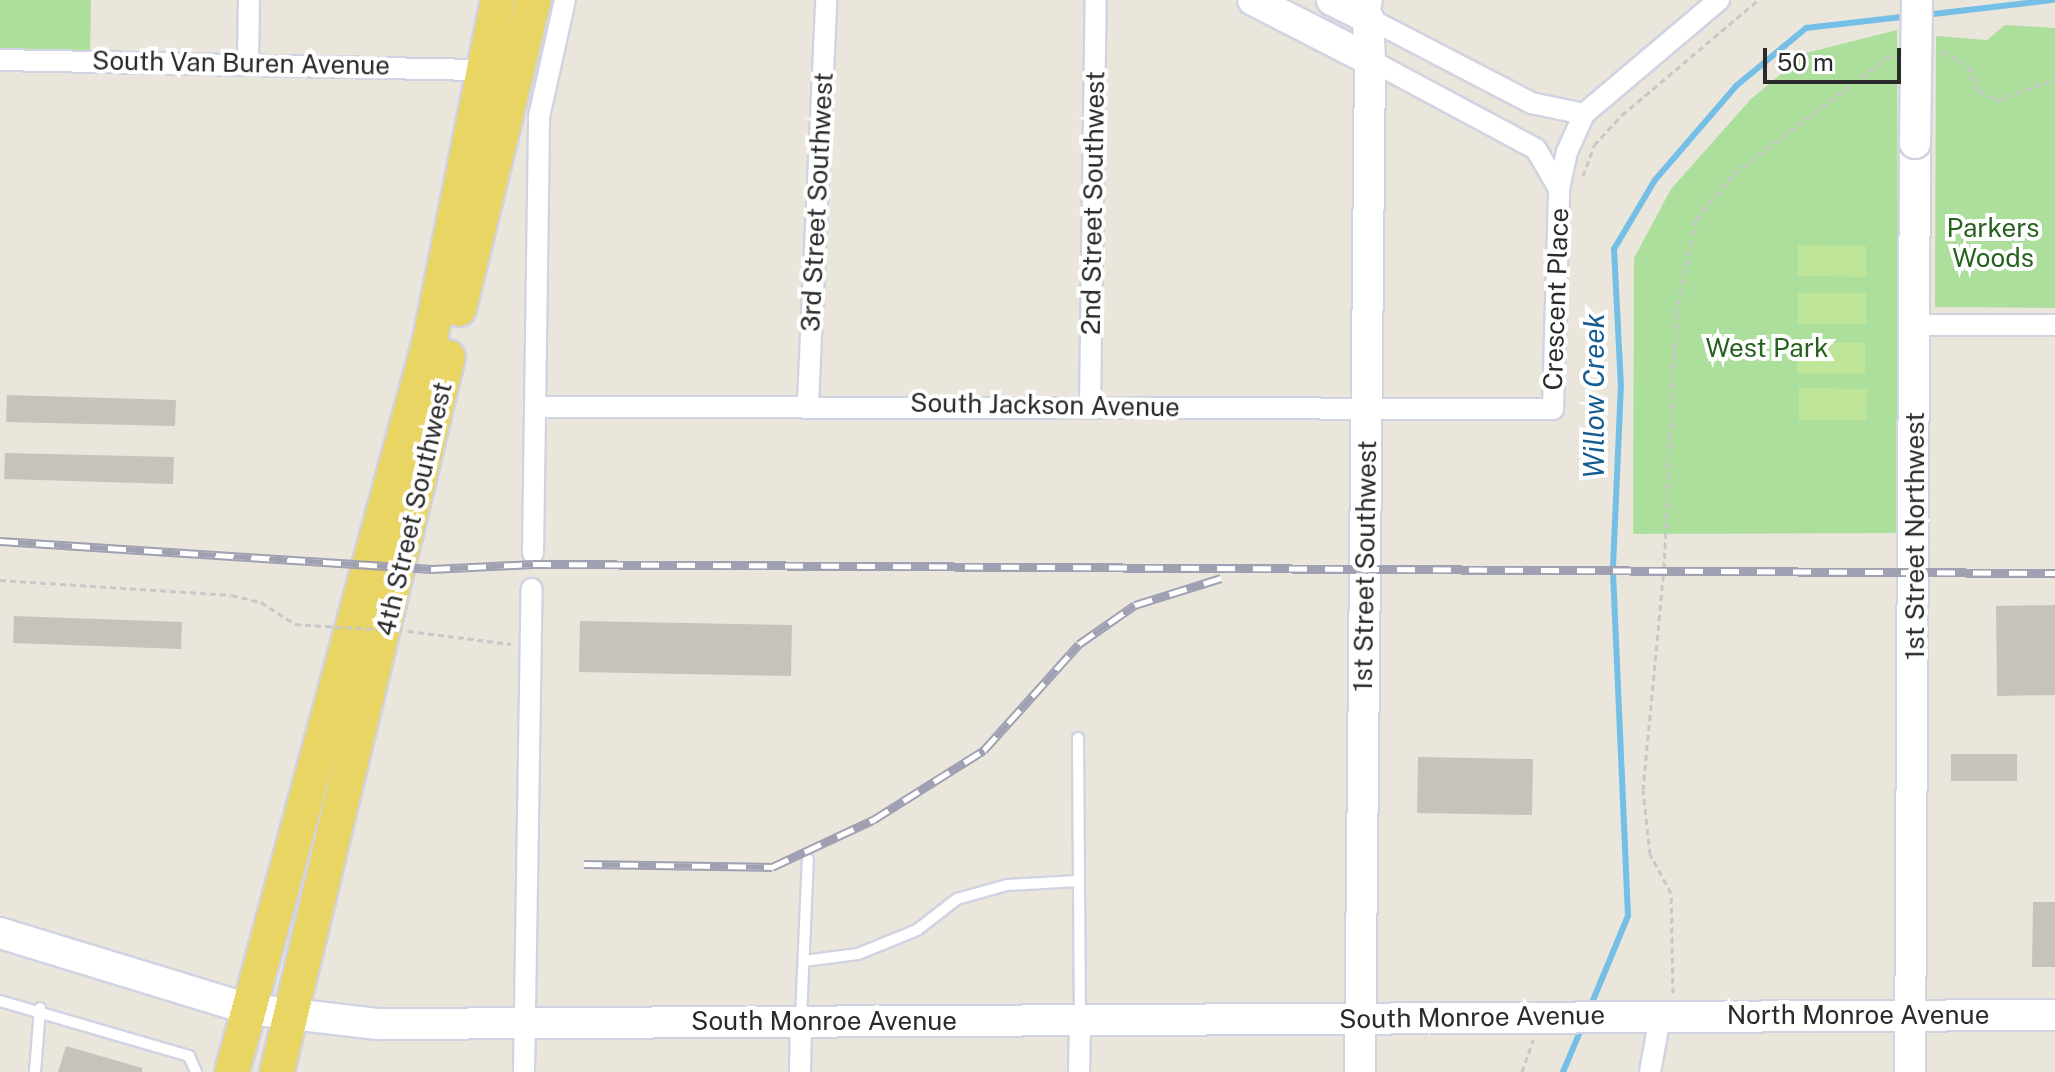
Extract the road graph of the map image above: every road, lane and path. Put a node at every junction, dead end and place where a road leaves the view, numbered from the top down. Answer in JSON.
{"nodes":[{"id":1,"x":249,"y":0,"type":"edge"},
{"id":2,"x":498,"y":0,"type":"edge"},
{"id":3,"x":534,"y":0,"type":"edge"},
{"id":4,"x":565,"y":0,"type":"edge"},
{"id":5,"x":826,"y":0,"type":"edge"},
{"id":6,"x":1096,"y":0,"type":"edge"},
{"id":7,"x":1253,"y":0,"type":"edge"},
{"id":8,"x":1332,"y":0,"type":"edge"},
{"id":9,"x":1719,"y":0,"type":"edge"},
{"id":10,"x":1758,"y":0,"type":"edge"},
{"id":11,"x":1917,"y":0,"type":"edge"},
{"id":12,"x":1370,"y":9,"type":"edge"},
{"id":13,"x":1932,"y":52,"type":"dead end"},
{"id":14,"x":1900,"y":54,"type":"dead end"},
{"id":15,"x":0,"y":60,"type":"edge"},
{"id":16,"x":1370,"y":60,"type":"junction"},
{"id":17,"x":248,"y":61,"type":"junction"},
{"id":18,"x":482,"y":70,"type":"junction"},
{"id":19,"x":2055,"y":79,"type":"edge"},
{"id":20,"x":1584,"y":114,"type":"junction"},
{"id":21,"x":1580,"y":185,"type":"dead end"},
{"id":22,"x":1559,"y":189,"type":"junction"},
{"id":23,"x":1915,"y":325,"type":"junction"},
{"id":24,"x":2055,"y":325,"type":"edge"},
{"id":25,"x":808,"y":403,"type":"junction"},
{"id":26,"x":1090,"y":406,"type":"junction"},
{"id":27,"x":536,"y":407,"type":"junction"},
{"id":28,"x":1366,"y":408,"type":"junction"},
{"id":29,"x":1553,"y":409,"type":"joint"},
{"id":30,"x":533,"y":553,"type":"dead end"},
{"id":31,"x":0,"y":580,"type":"edge"},
{"id":32,"x":532,"y":589,"type":"dead end"},
{"id":33,"x":531,"y":646,"type":"junction"},
{"id":34,"x":1078,"y":738,"type":"dead end"},
{"id":35,"x":808,"y":859,"type":"dead end"},
{"id":36,"x":1079,"y":881,"type":"junction"},
{"id":37,"x":0,"y":933,"type":"edge"},
{"id":38,"x":804,"y":961,"type":"junction"},
{"id":39,"x":0,"y":1001,"type":"edge"},
{"id":40,"x":40,"y":1008,"type":"junction"},
{"id":41,"x":249,"y":1009,"type":"junction"},
{"id":42,"x":1655,"y":1011,"type":"junction"},
{"id":43,"x":1910,"y":1014,"type":"junction"},
{"id":44,"x":2055,"y":1015,"type":"edge"},
{"id":45,"x":286,"y":1016,"type":"junction"},
{"id":46,"x":1080,"y":1019,"type":"junction"},
{"id":47,"x":1360,"y":1019,"type":"junction"},
{"id":48,"x":801,"y":1021,"type":"junction"},
{"id":49,"x":525,"y":1023,"type":"junction"},
{"id":50,"x":35,"y":1072,"type":"edge"},
{"id":51,"x":196,"y":1072,"type":"edge"},
{"id":52,"x":232,"y":1072,"type":"edge"},
{"id":53,"x":277,"y":1072,"type":"edge"},
{"id":54,"x":524,"y":1072,"type":"edge"},
{"id":55,"x":800,"y":1072,"type":"edge"},
{"id":56,"x":1079,"y":1072,"type":"edge"},
{"id":57,"x":1360,"y":1072,"type":"edge"},
{"id":58,"x":1650,"y":1072,"type":"edge"},
{"id":59,"x":1910,"y":1072,"type":"edge"}],
"edges":[{"from":1,"to":17,"type":"street"},
{"from":2,"to":18,"type":"main road","name":"4th Street Southwest"},
{"from":3,"to":45,"type":"main road","name":"4th Street Southwest"},
{"from":4,"to":27,"type":"street"},
{"from":5,"to":25,"type":"street","name":"3rd Street Southwest"},
{"from":6,"to":26,"type":"street","name":"2nd Street Southwest"},
{"from":7,"to":16,"type":"main road"},
{"from":8,"to":12,"type":"main road"},
{"from":9,"to":20,"type":"street"},
{"from":10,"to":21,"type":"path"},
{"from":11,"to":23,"type":"main road","name":"1st Street Northwest","bridge":true},
{"from":12,"to":16,"type":"main road","name":"1st Street Southwest"},
{"from":12,"to":20,"type":"street"},
{"from":13,"to":19,"type":"path"},
{"from":14,"to":42,"type":"path"},
{"from":15,"to":17,"type":"street","name":"South Van Buren Avenue"},
{"from":16,"to":22,"type":"street"},
{"from":16,"to":28,"type":"main road","name":"1st Street Southwest"},
{"from":17,"to":18,"type":"street","name":"South Van Buren Avenue"},
{"from":18,"to":41,"type":"main road","name":"4th Street Southwest"},
{"from":20,"to":22,"type":"street"},
{"from":22,"to":29,"type":"street","name":"Crescent Place"},
{"from":23,"to":24,"type":"street"},
{"from":23,"to":43,"type":"main road","name":"1st Street Northwest"},
{"from":25,"to":26,"type":"street","name":"South Jackson Avenue"},
{"from":25,"to":27,"type":"street","name":"South Jackson Avenue"},
{"from":26,"to":28,"type":"street","name":"South Jackson Avenue"},
{"from":27,"to":30,"type":"street"},
{"from":28,"to":29,"type":"street","name":"South Jackson Avenue"},
{"from":28,"to":47,"type":"main road","name":"1st Street Southwest"},
{"from":31,"to":33,"type":"path","bridge":true},
{"from":32,"to":33,"type":"street"},
{"from":33,"to":49,"type":"street"},
{"from":34,"to":36,"type":"lane"},
{"from":35,"to":38,"type":"lane"},
{"from":36,"to":38,"type":"lane"},
{"from":36,"to":46,"type":"lane"},
{"from":37,"to":41,"type":"main road","name":"South Monroe Avenue"},
{"from":38,"to":48,"type":"lane"},
{"from":39,"to":40,"type":"lane"},
{"from":40,"to":50,"type":"lane"},
{"from":40,"to":51,"type":"lane"},
{"from":41,"to":45,"type":"main road","name":"South Monroe Avenue"},
{"from":41,"to":52,"type":"main road","name":"4th Street Southwest"},
{"from":42,"to":43,"type":"main road","name":"North Monroe Avenue"},
{"from":42,"to":47,"type":"main road","name":"South Monroe Avenue"},
{"from":42,"to":58,"type":"street"},
{"from":43,"to":44,"type":"main road","name":"North Monroe Avenue"},
{"from":43,"to":59,"type":"main road","name":"1st Street Northwest"},
{"from":45,"to":49,"type":"main road","name":"South Monroe Avenue"},
{"from":45,"to":53,"type":"main road","name":"4th Street Southwest"},
{"from":46,"to":47,"type":"main road","name":"South Monroe Avenue"},
{"from":46,"to":48,"type":"main road","name":"South Monroe Avenue"},
{"from":46,"to":56,"type":"street"},
{"from":47,"to":57,"type":"main road","name":"1st Street Southwest"},
{"from":48,"to":49,"type":"main road","name":"South Monroe Avenue"},
{"from":48,"to":55,"type":"street"},
{"from":49,"to":54,"type":"street"}]}
